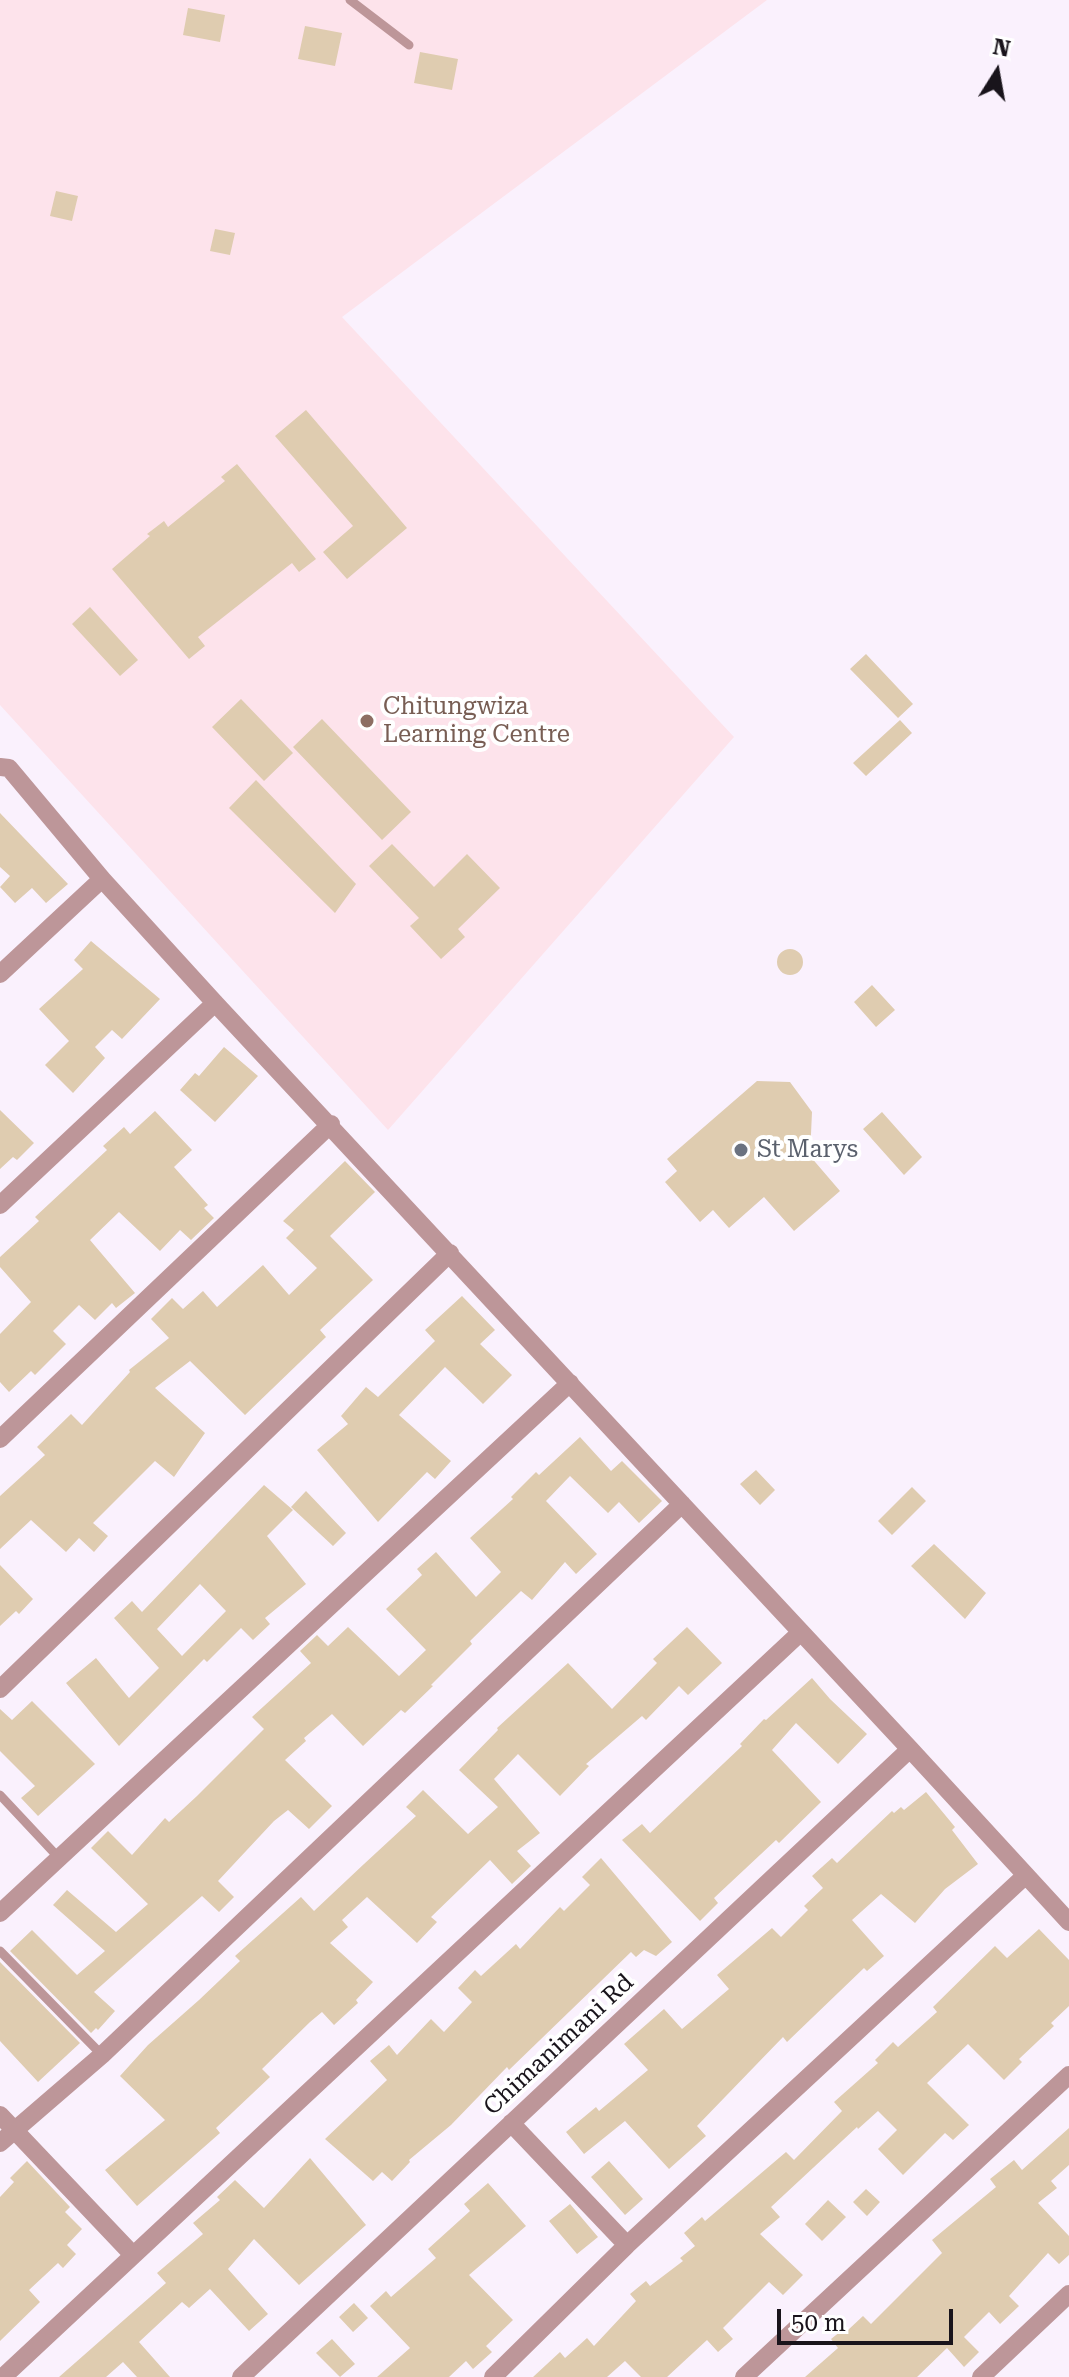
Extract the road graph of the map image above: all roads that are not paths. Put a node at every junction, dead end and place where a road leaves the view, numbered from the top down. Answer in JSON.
{"nodes":[{"id":1,"x":350,"y":0,"type":"edge"},
{"id":2,"x":409,"y":45,"type":"dead end"},
{"id":3,"x":0,"y":767,"type":"edge"},
{"id":4,"x":102,"y":879,"type":"junction"},
{"id":5,"x":0,"y":974,"type":"edge"},
{"id":6,"x":215,"y":1003,"type":"junction"},
{"id":7,"x":331,"y":1124,"type":"junction"},
{"id":8,"x":0,"y":1205,"type":"edge"},
{"id":9,"x":450,"y":1253,"type":"junction"},
{"id":10,"x":570,"y":1383,"type":"junction"},
{"id":11,"x":0,"y":1439,"type":"edge"},
{"id":12,"x":682,"y":1504,"type":"junction"},
{"id":13,"x":801,"y":1632,"type":"junction"},
{"id":14,"x":0,"y":1689,"type":"edge"},
{"id":15,"x":910,"y":1749,"type":"junction"},
{"id":16,"x":0,"y":1795,"type":"edge"},
{"id":17,"x":59,"y":1858,"type":"junction"},
{"id":18,"x":1026,"y":1875,"type":"junction"},
{"id":19,"x":0,"y":1913,"type":"edge"},
{"id":20,"x":1069,"y":1922,"type":"edge"},
{"id":21,"x":0,"y":1951,"type":"edge"},
{"id":22,"x":102,"y":2055,"type":"junction"},
{"id":23,"x":1069,"y":2075,"type":"edge"},
{"id":24,"x":0,"y":2115,"type":"edge"},
{"id":25,"x":511,"y":2123,"type":"junction"},
{"id":26,"x":7,"y":2136,"type":"edge"},
{"id":27,"x":627,"y":2245,"type":"junction"},
{"id":28,"x":133,"y":2255,"type":"junction"},
{"id":29,"x":1069,"y":2294,"type":"edge"},
{"id":30,"x":249,"y":2375,"type":"edge"},
{"id":31,"x":3,"y":2377,"type":"edge"},
{"id":32,"x":493,"y":2377,"type":"edge"},
{"id":33,"x":744,"y":2377,"type":"edge"},
{"id":34,"x":981,"y":2377,"type":"edge"}],
"edges":[{"from":1,"to":2,"type":"lane"},
{"from":3,"to":4,"type":"street"},
{"from":4,"to":5,"type":"street"},
{"from":4,"to":6,"type":"street"},
{"from":6,"to":7,"type":"street"},
{"from":6,"to":8,"type":"street"},
{"from":7,"to":9,"type":"street"},
{"from":7,"to":11,"type":"street"},
{"from":9,"to":10,"type":"street"},
{"from":9,"to":14,"type":"street"},
{"from":10,"to":12,"type":"street"},
{"from":10,"to":17,"type":"street"},
{"from":12,"to":13,"type":"street"},
{"from":12,"to":22,"type":"street"},
{"from":13,"to":15,"type":"street"},
{"from":13,"to":28,"type":"street"},
{"from":15,"to":18,"type":"street"},
{"from":15,"to":25,"type":"street","name":"Chimanimani Rd"},
{"from":16,"to":17,"type":"lane"},
{"from":17,"to":19,"type":"street"},
{"from":18,"to":20,"type":"street"},
{"from":18,"to":27,"type":"street"},
{"from":21,"to":22,"type":"lane"},
{"from":22,"to":26,"type":"street"},
{"from":23,"to":33,"type":"street"},
{"from":24,"to":26,"type":"street"},
{"from":25,"to":27,"type":"street"},
{"from":25,"to":30,"type":"street","name":"Chimanimani Rd"},
{"from":26,"to":28,"type":"street"},
{"from":27,"to":32,"type":"street"},
{"from":28,"to":31,"type":"street"},
{"from":29,"to":34,"type":"street"}]}
